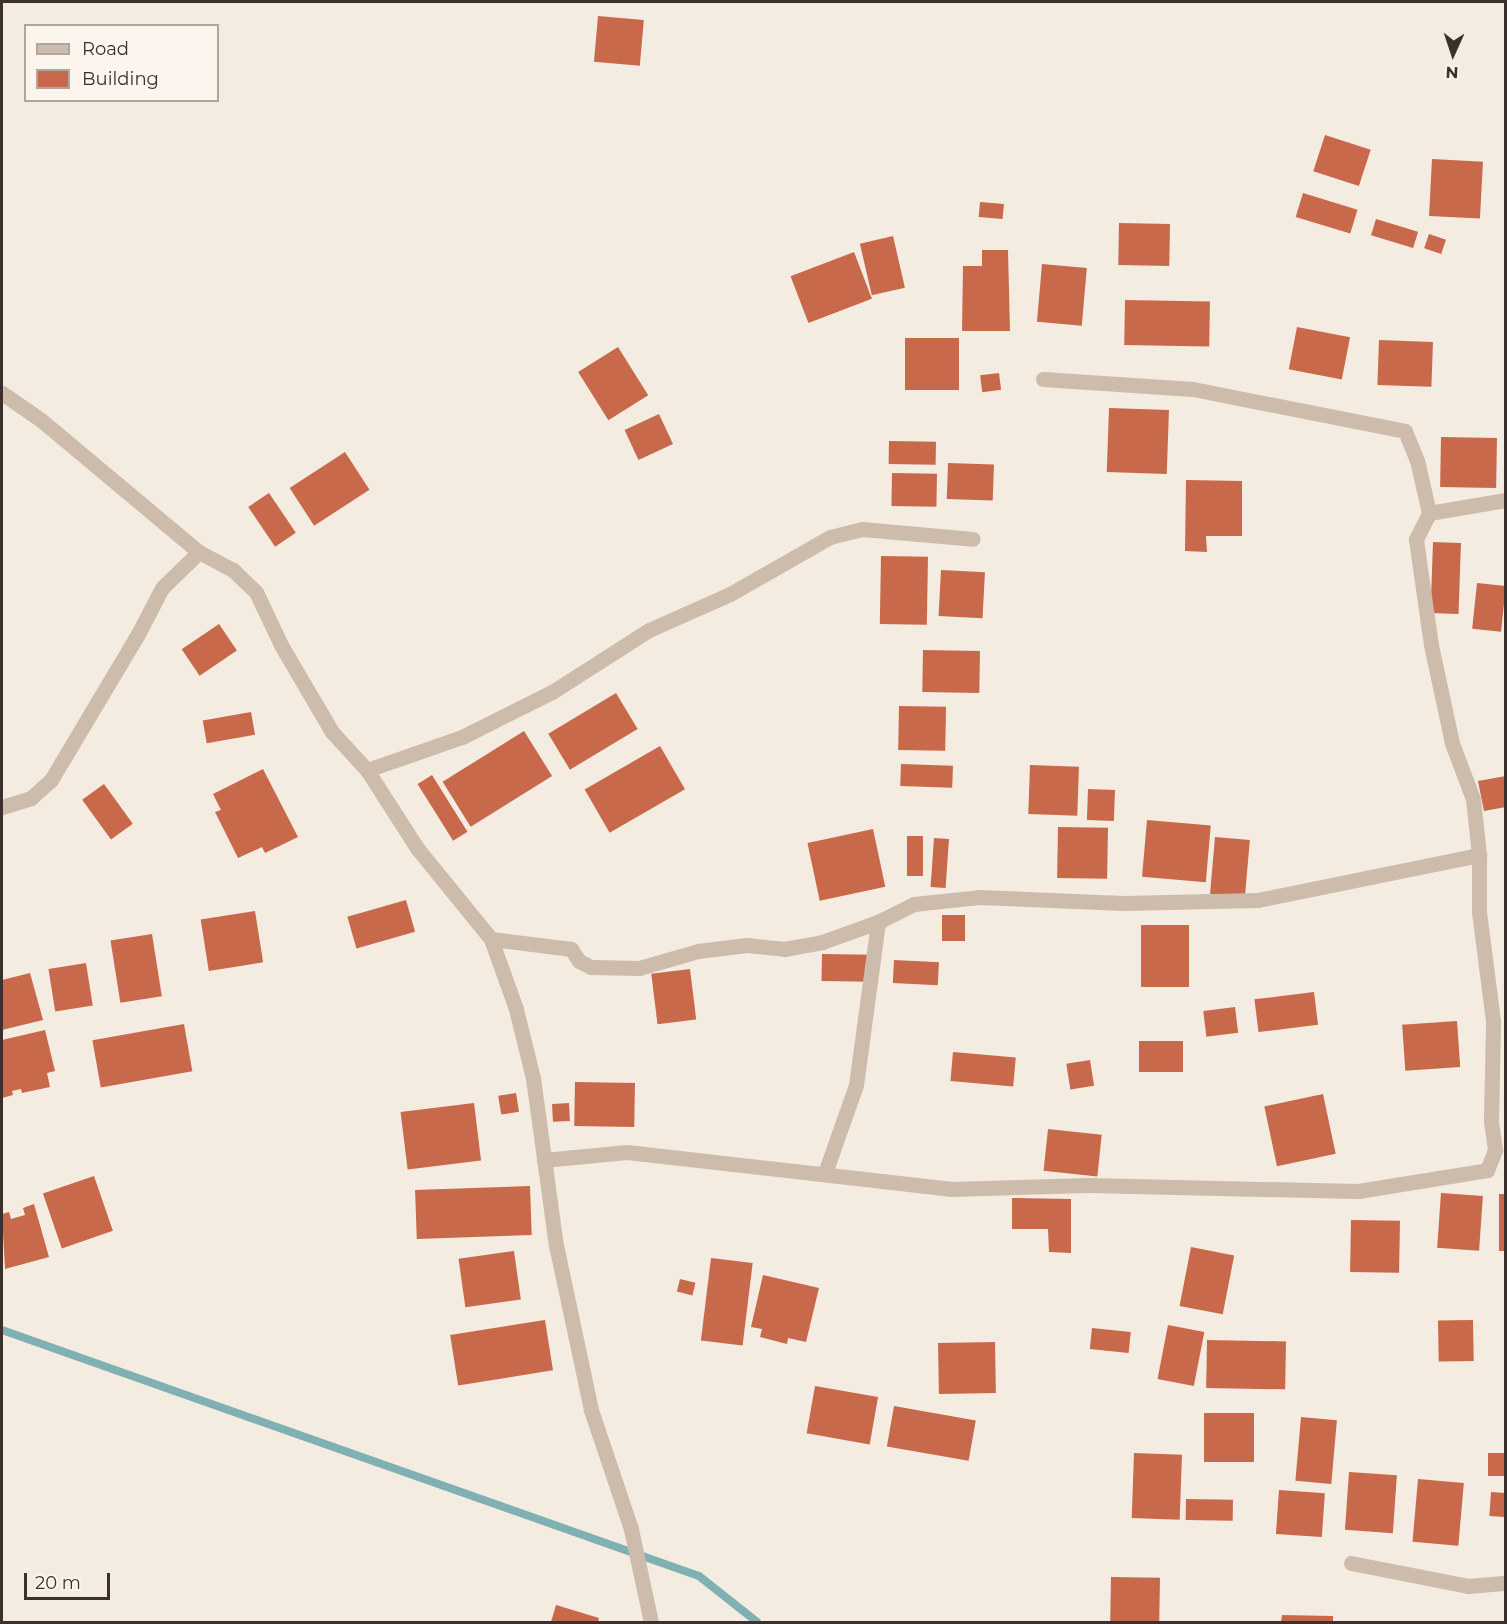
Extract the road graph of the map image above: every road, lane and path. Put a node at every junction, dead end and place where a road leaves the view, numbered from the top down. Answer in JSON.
{"nodes":[{"id":1,"x":1043,"y":379,"type":"dead end"},
{"id":2,"x":2,"y":393,"type":"edge"},
{"id":3,"x":1506,"y":500,"type":"edge"},
{"id":4,"x":1429,"y":513,"type":"junction"},
{"id":5,"x":973,"y":539,"type":"dead end"},
{"id":6,"x":199,"y":552,"type":"junction"},
{"id":7,"x":367,"y":770,"type":"junction"},
{"id":8,"x":2,"y":807,"type":"edge"},
{"id":9,"x":1479,"y":855,"type":"junction"},
{"id":10,"x":878,"y":922,"type":"junction"},
{"id":11,"x":491,"y":939,"type":"junction"},
{"id":12,"x":544,"y":1160,"type":"junction"},
{"id":13,"x":825,"y":1173,"type":"junction"},
{"id":14,"x":1351,"y":1563,"type":"dead end"},
{"id":15,"x":1506,"y":1583,"type":"edge"},
{"id":16,"x":651,"y":1623,"type":"edge"}],
"edges":[{"from":1,"to":4,"type":"street"},
{"from":2,"to":6,"type":"street"},
{"from":3,"to":4,"type":"street"},
{"from":4,"to":9,"type":"street"},
{"from":5,"to":7,"type":"street"},
{"from":6,"to":7,"type":"street"},
{"from":6,"to":8,"type":"street"},
{"from":7,"to":11,"type":"street"},
{"from":9,"to":10,"type":"street"},
{"from":9,"to":13,"type":"street"},
{"from":10,"to":11,"type":"street"},
{"from":10,"to":13,"type":"street"},
{"from":11,"to":12,"type":"street"},
{"from":12,"to":13,"type":"street"},
{"from":12,"to":16,"type":"street"},
{"from":14,"to":15,"type":"street"}]}
